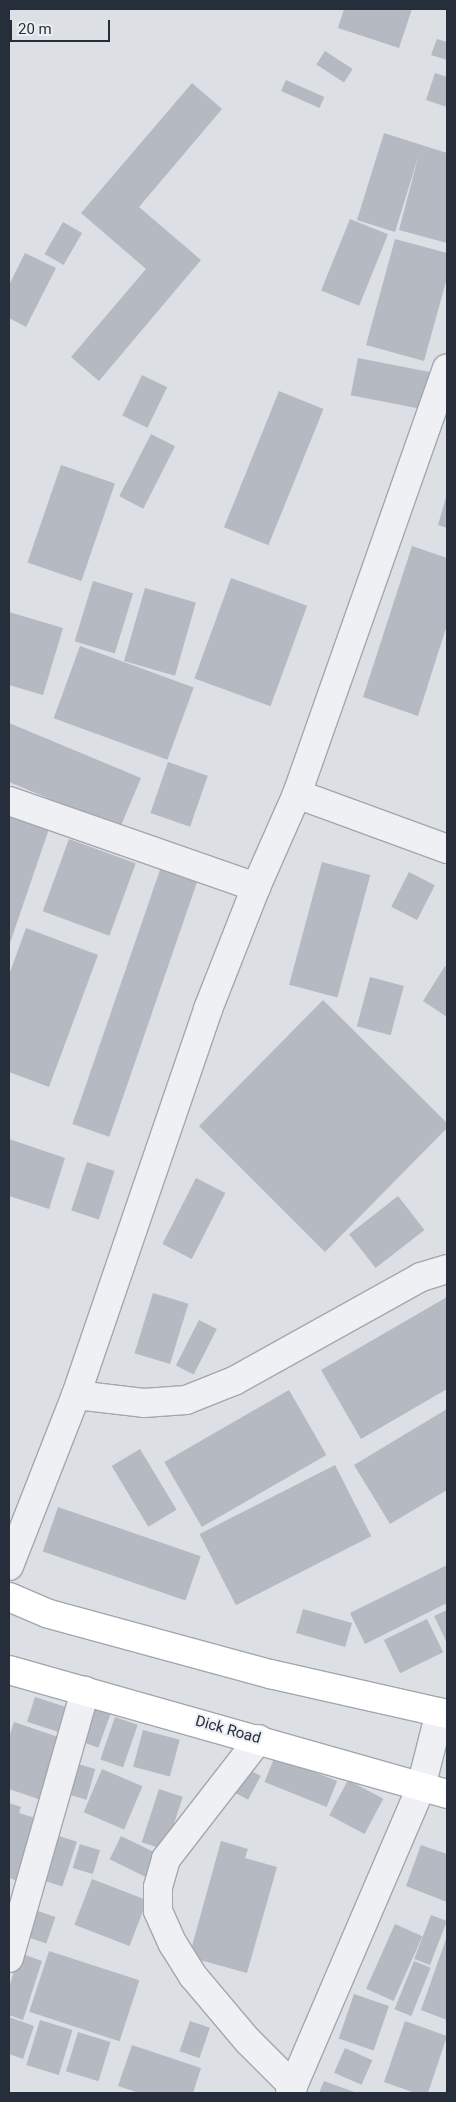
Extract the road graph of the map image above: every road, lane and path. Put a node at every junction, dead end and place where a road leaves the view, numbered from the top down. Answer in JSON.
{"nodes":[{"id":1,"x":447,"y":369,"type":"edge"},
{"id":2,"x":298,"y":794,"type":"junction"},
{"id":3,"x":9,"y":801,"type":"edge"},
{"id":4,"x":447,"y":849,"type":"edge"},
{"id":5,"x":256,"y":887,"type":"junction"},
{"id":6,"x":447,"y":1269,"type":"edge"},
{"id":7,"x":76,"y":1395,"type":"junction"},
{"id":8,"x":9,"y":1566,"type":"edge"},
{"id":9,"x":9,"y":1597,"type":"edge"},
{"id":10,"x":10,"y":1676,"type":"edge"},
{"id":11,"x":85,"y":1691,"type":"junction"},
{"id":12,"x":444,"y":1713,"type":"edge"},
{"id":13,"x":259,"y":1739,"type":"junction"},
{"id":14,"x":420,"y":1786,"type":"junction"},
{"id":15,"x":447,"y":1794,"type":"edge"},
{"id":16,"x":9,"y":1958,"type":"edge"},
{"id":17,"x":292,"y":2090,"type":"edge"}],
"edges":[{"from":1,"to":2,"type":"street"},
{"from":2,"to":4,"type":"street"},
{"from":2,"to":5,"type":"street"},
{"from":3,"to":5,"type":"street"},
{"from":5,"to":7,"type":"street"},
{"from":6,"to":7,"type":"street"},
{"from":7,"to":8,"type":"street"},
{"from":9,"to":12,"type":"main road"},
{"from":10,"to":11,"type":"main road","name":"Dick Road"},
{"from":11,"to":13,"type":"main road","name":"Dick Road"},
{"from":11,"to":16,"type":"street"},
{"from":12,"to":14,"type":"street"},
{"from":13,"to":14,"type":"main road","name":"Dick Road"},
{"from":13,"to":17,"type":"street"},
{"from":14,"to":15,"type":"main road","name":"Dick Road"},
{"from":14,"to":17,"type":"street"}]}
